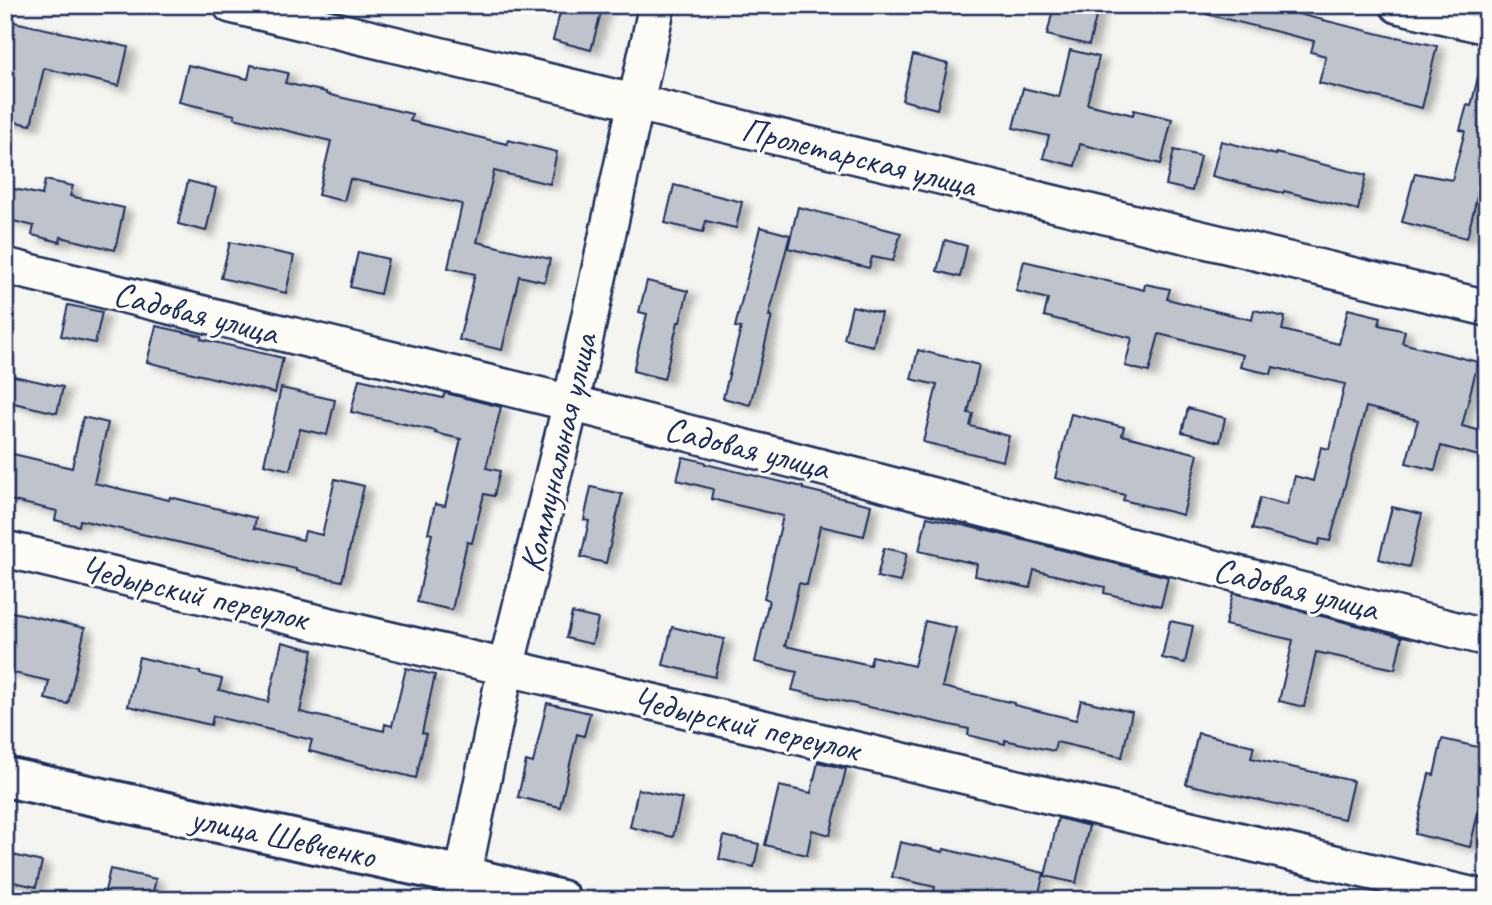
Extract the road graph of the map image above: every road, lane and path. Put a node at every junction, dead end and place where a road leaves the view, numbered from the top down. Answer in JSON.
{"nodes":[{"id":1,"x":231,"y":5,"type":"edge"},
{"id":2,"x":657,"y":5,"type":"edge"},
{"id":3,"x":1398,"y":5,"type":"edge"},
{"id":4,"x":1487,"y":26,"type":"edge"},
{"id":5,"x":635,"y":103,"type":"junction"},
{"id":6,"x":5,"y":266,"type":"edge"},
{"id":7,"x":1487,"y":308,"type":"edge"},
{"id":8,"x":571,"y":403,"type":"junction"},
{"id":9,"x":5,"y":549,"type":"edge"},
{"id":10,"x":1487,"y":638,"type":"edge"},
{"id":11,"x":506,"y":667,"type":"junction"},
{"id":12,"x":5,"y":777,"type":"edge"},
{"id":13,"x":461,"y":888,"type":"edge"},
{"id":14,"x":1487,"y":899,"type":"edge"},
{"id":15,"x":561,"y":900,"type":"edge"}],
"edges":[{"from":1,"to":5,"type":"street","name":"Пролетарская улица"},
{"from":2,"to":5,"type":"street","name":"Коммунальная улица"},
{"from":3,"to":4,"type":"street"},
{"from":5,"to":7,"type":"street","name":"Пролетарская улица"},
{"from":5,"to":8,"type":"street","name":"Коммунальная улица"},
{"from":6,"to":8,"type":"street","name":"Садовая улица"},
{"from":8,"to":10,"type":"street","name":"Садовая улица"},
{"from":8,"to":11,"type":"street","name":"Коммунальная улица"},
{"from":9,"to":11,"type":"street","name":"Чедырский переулок"},
{"from":11,"to":13,"type":"street","name":"Коммунальная улица"},
{"from":11,"to":14,"type":"street","name":"Чедырский переулок"},
{"from":12,"to":13,"type":"street","name":"улица Шевченко"},
{"from":13,"to":15,"type":"street","name":"улица Шевченко"}]}
